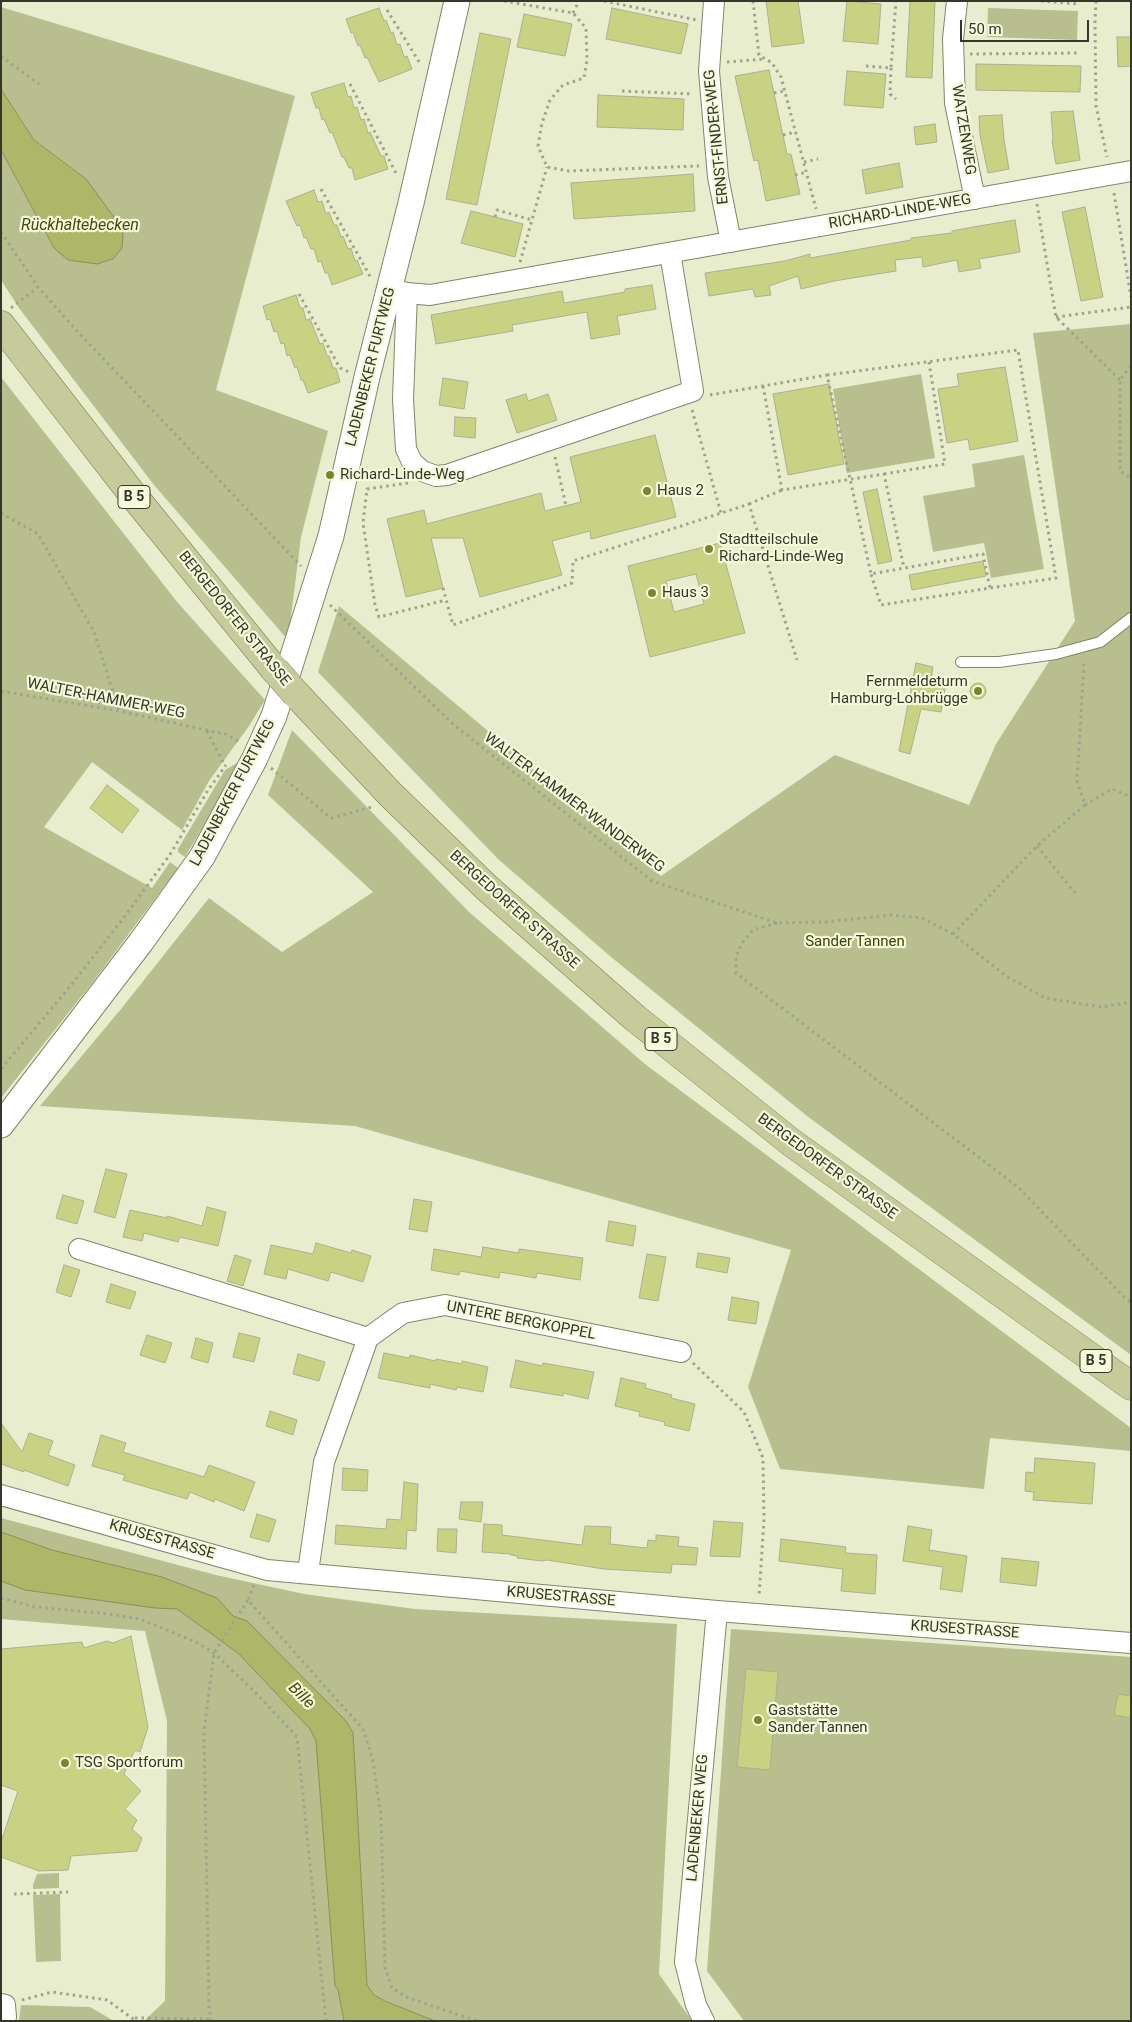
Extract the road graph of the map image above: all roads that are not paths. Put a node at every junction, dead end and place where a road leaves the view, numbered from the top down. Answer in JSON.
{"nodes":[{"id":1,"x":457,"y":1,"type":"edge"},
{"id":2,"x":714,"y":1,"type":"edge"},
{"id":3,"x":957,"y":1,"type":"edge"},
{"id":4,"x":1131,"y":171,"type":"edge"},
{"id":5,"x":975,"y":199,"type":"junction"},
{"id":6,"x":731,"y":242,"type":"junction"},
{"id":7,"x":670,"y":253,"type":"junction"},
{"id":8,"x":394,"y":296,"type":"junction"},
{"id":9,"x":5,"y":317,"type":"edge"},
{"id":10,"x":1131,"y":618,"type":"edge"},
{"id":11,"x":961,"y":662,"type":"dead end"},
{"id":12,"x":288,"y":674,"type":"junction"},
{"id":13,"x":1,"y":1125,"type":"edge"},
{"id":14,"x":79,"y":1249,"type":"dead end"},
{"id":15,"x":368,"y":1338,"type":"junction"},
{"id":16,"x":681,"y":1352,"type":"road end"},
{"id":17,"x":1131,"y":1386,"type":"edge"},
{"id":18,"x":1,"y":1495,"type":"edge"},
{"id":19,"x":308,"y":1572,"type":"junction"},
{"id":20,"x":717,"y":1611,"type":"junction"},
{"id":21,"x":1131,"y":1643,"type":"edge"},
{"id":22,"x":704,"y":2021,"type":"edge"}],
"edges":[{"from":1,"to":8,"type":"street","name":"LADENBEKER FURTWEG"},
{"from":2,"to":6,"type":"street","name":"ERNST-FINDER-WEG"},
{"from":3,"to":5,"type":"street","name":"WATZENWEG"},
{"from":4,"to":5,"type":"street","name":"RICHARD-LINDE-WEG"},
{"from":5,"to":6,"type":"street","name":"RICHARD-LINDE-WEG"},
{"from":6,"to":7,"type":"street","name":"RICHARD-LINDE-WEG"},
{"from":7,"to":8,"type":"street","name":"RICHARD-LINDE-WEG"},
{"from":7,"to":8,"type":"street"},
{"from":8,"to":12,"type":"street","name":"LADENBEKER FURTWEG"},
{"from":9,"to":12,"type":"main road","name":"BERGEDORFER STRASSE","number":"B 5"},
{"from":10,"to":11,"type":"lane"},
{"from":12,"to":13,"type":"street","name":"LADENBEKER FURTWEG"},
{"from":12,"to":17,"type":"main road","name":"BERGEDORFER STRASSE","number":"B 5"},
{"from":14,"to":15,"type":"street"},
{"from":15,"to":16,"type":"street","name":"UNTERE BERGKOPPEL"},
{"from":15,"to":19,"type":"street"},
{"from":18,"to":19,"type":"street","name":"KRUSESTRASSE"},
{"from":19,"to":20,"type":"street","name":"KRUSESTRASSE"},
{"from":20,"to":21,"type":"street","name":"KRUSESTRASSE"},
{"from":20,"to":22,"type":"street","name":"LADENBEKER WEG"}]}
